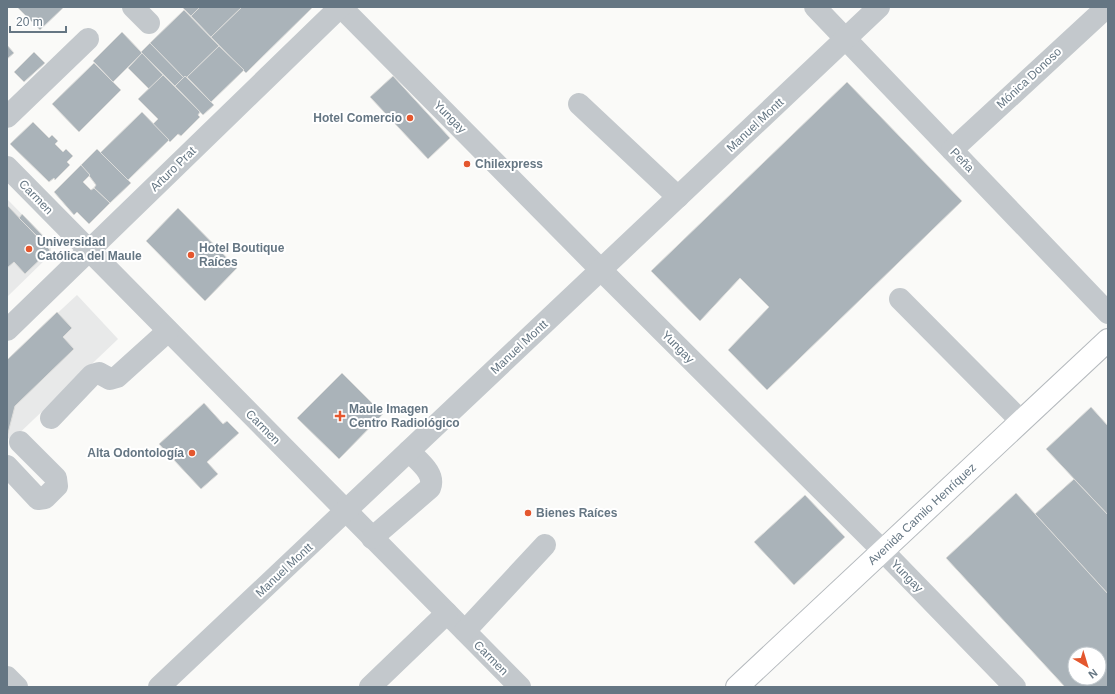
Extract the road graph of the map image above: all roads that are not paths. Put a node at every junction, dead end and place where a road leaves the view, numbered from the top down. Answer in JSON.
{"nodes":[{"id":1,"x":133,"y":7,"type":"edge"},
{"id":2,"x":341,"y":7,"type":"edge"},
{"id":3,"x":815,"y":7,"type":"edge"},
{"id":4,"x":879,"y":7,"type":"edge"},
{"id":5,"x":1106,"y":7,"type":"edge"},
{"id":6,"x":149,"y":23,"type":"dead end"},
{"id":7,"x":846,"y":38,"type":"junction"},
{"id":8,"x":88,"y":39,"type":"dead end"},
{"id":9,"x":579,"y":104,"type":"dead end"},
{"id":10,"x":7,"y":117,"type":"edge"},
{"id":11,"x":952,"y":150,"type":"junction"},
{"id":12,"x":7,"y":167,"type":"edge"},
{"id":13,"x":678,"y":197,"type":"junction"},
{"id":14,"x":89,"y":251,"type":"junction"},
{"id":15,"x":601,"y":270,"type":"junction"},
{"id":16,"x":900,"y":299,"type":"dead end"},
{"id":17,"x":1108,"y":313,"type":"edge"},
{"id":18,"x":7,"y":330,"type":"edge"},
{"id":19,"x":168,"y":331,"type":"junction"},
{"id":20,"x":1108,"y":340,"type":"edge"},
{"id":21,"x":51,"y":418,"type":"dead end"},
{"id":22,"x":1021,"y":421,"type":"junction"},
{"id":23,"x":20,"y":442,"type":"dead end"},
{"id":24,"x":409,"y":451,"type":"junction"},
{"id":25,"x":7,"y":466,"type":"edge"},
{"id":26,"x":346,"y":511,"type":"junction"},
{"id":27,"x":372,"y":538,"type":"junction"},
{"id":28,"x":545,"y":545,"type":"dead end"},
{"id":29,"x":883,"y":551,"type":"junction"},
{"id":30,"x":447,"y":613,"type":"junction"},
{"id":31,"x":465,"y":632,"type":"junction"},
{"id":32,"x":7,"y":677,"type":"edge"},
{"id":33,"x":165,"y":685,"type":"edge"},
{"id":34,"x":16,"y":687,"type":"edge"},
{"id":35,"x":370,"y":687,"type":"edge"},
{"id":36,"x":520,"y":687,"type":"edge"},
{"id":37,"x":737,"y":687,"type":"edge"},
{"id":38,"x":1015,"y":687,"type":"edge"}],
"edges":[{"from":1,"to":6,"type":"street"},
{"from":2,"to":14,"type":"street","name":"Arturo Prat"},
{"from":2,"to":15,"type":"street","name":"Yungay"},
{"from":3,"to":7,"type":"street","name":"Peña"},
{"from":4,"to":7,"type":"street","name":"Manuel Montt"},
{"from":5,"to":11,"type":"street","name":"Mónica Donoso"},
{"from":7,"to":11,"type":"street","name":"Peña"},
{"from":7,"to":13,"type":"street","name":"Manuel Montt"},
{"from":8,"to":10,"type":"street"},
{"from":9,"to":13,"type":"street"},
{"from":11,"to":17,"type":"street","name":"Peña"},
{"from":12,"to":14,"type":"street","name":"Carmen"},
{"from":13,"to":15,"type":"street","name":"Manuel Montt"},
{"from":14,"to":18,"type":"street","name":"Arturo Prat"},
{"from":14,"to":19,"type":"street","name":"Carmen"},
{"from":15,"to":24,"type":"street","name":"Manuel Montt"},
{"from":15,"to":29,"type":"street","name":"Yungay"},
{"from":16,"to":22,"type":"street"},
{"from":19,"to":21,"type":"street"},
{"from":19,"to":26,"type":"street","name":"Carmen"},
{"from":20,"to":22,"type":"main road","name":"Avenida Camilo Henríquez"},
{"from":22,"to":29,"type":"main road","name":"Avenida Camilo Henríquez"},
{"from":23,"to":25,"type":"street"},
{"from":24,"to":26,"type":"street","name":"Manuel Montt"},
{"from":24,"to":27,"type":"street"},
{"from":26,"to":27,"type":"street","name":"Carmen"},
{"from":26,"to":33,"type":"street","name":"Manuel Montt"},
{"from":27,"to":30,"type":"street","name":"Carmen"},
{"from":28,"to":31,"type":"street"},
{"from":29,"to":37,"type":"main road","name":"Avenida Camilo Henríquez"},
{"from":29,"to":38,"type":"street","name":"Yungay"},
{"from":30,"to":31,"type":"street","name":"Carmen"},
{"from":30,"to":35,"type":"street"},
{"from":31,"to":36,"type":"street","name":"Carmen"},
{"from":32,"to":34,"type":"street"}]}
